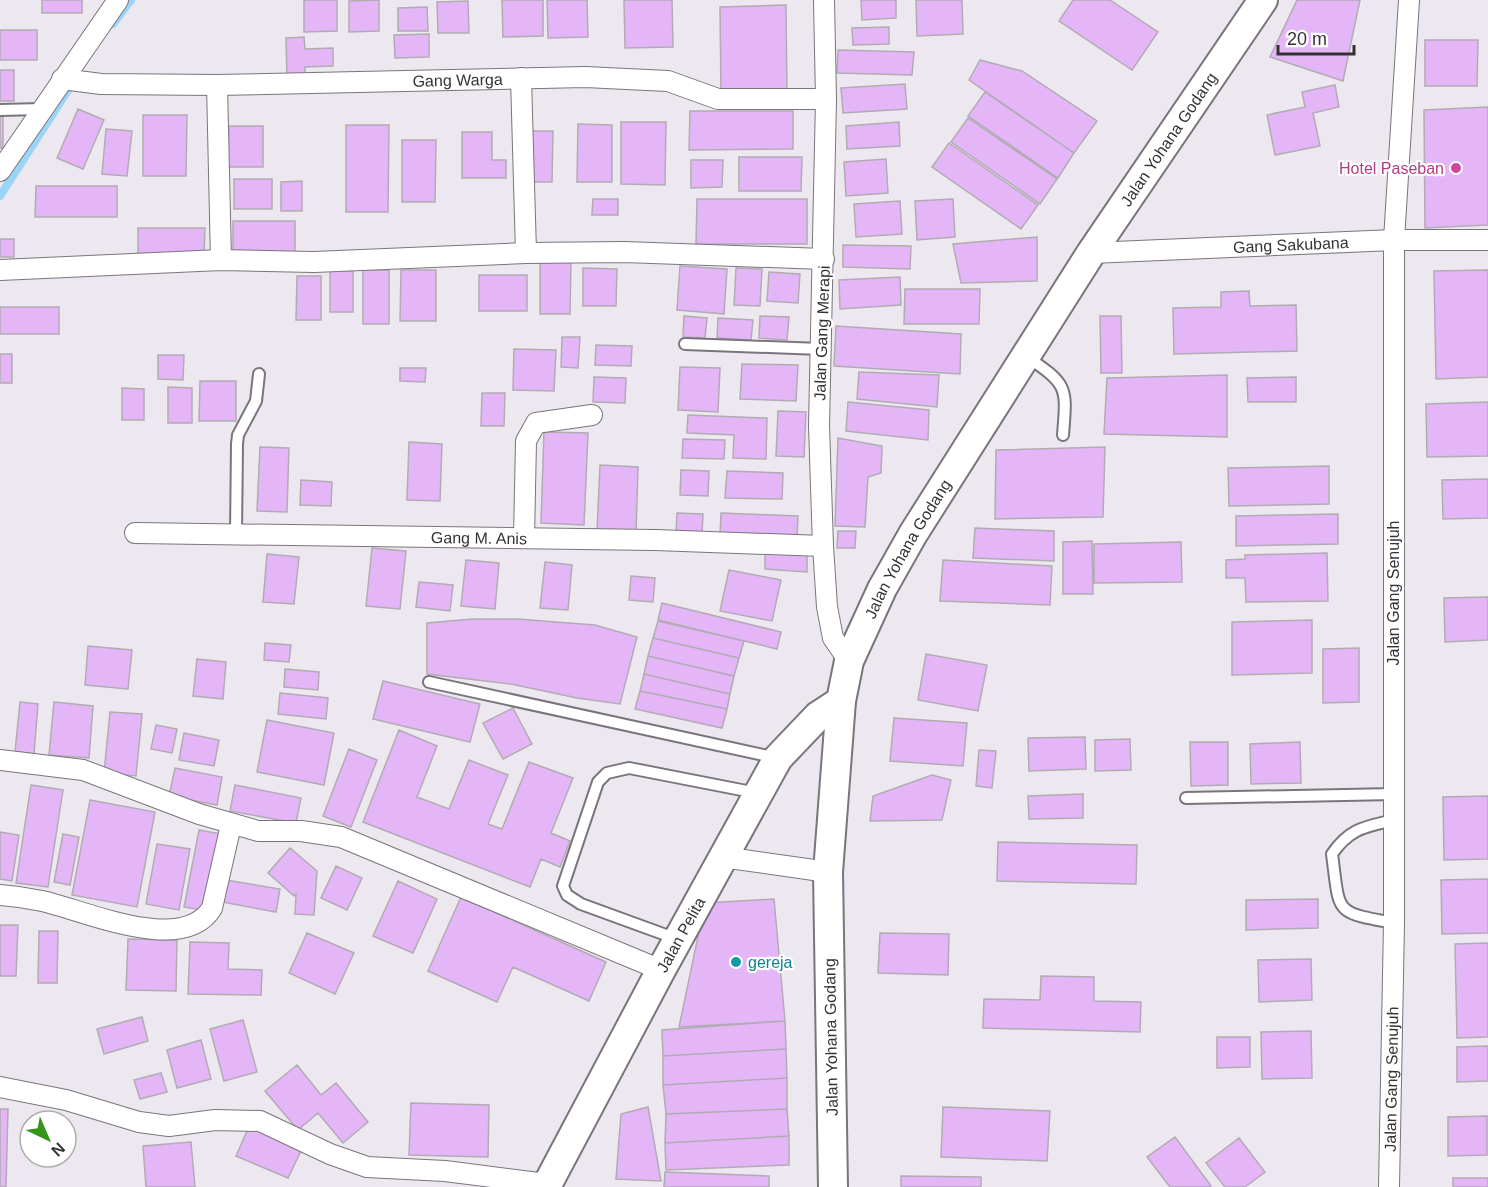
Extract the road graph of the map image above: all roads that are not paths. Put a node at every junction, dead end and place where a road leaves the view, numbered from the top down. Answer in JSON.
{"nodes":[{"id":1,"x":118,"y":0,"type":"edge"},
{"id":2,"x":824,"y":0,"type":"edge"},
{"id":3,"x":1263,"y":0,"type":"edge"},
{"id":4,"x":1409,"y":0,"type":"edge"},
{"id":5,"x":521,"y":78,"type":"junction"},
{"id":6,"x":72,"y":81,"type":"junction"},
{"id":7,"x":217,"y":85,"type":"junction"},
{"id":8,"x":826,"y":99,"type":"junction"},
{"id":9,"x":42,"y":109,"type":"junction"},
{"id":10,"x":0,"y":110,"type":"edge"},
{"id":11,"x":0,"y":171,"type":"edge"},
{"id":12,"x":1394,"y":240,"type":"junction"},
{"id":13,"x":1488,"y":240,"type":"edge"},
{"id":14,"x":1091,"y":253,"type":"junction"},
{"id":15,"x":526,"y":254,"type":"junction"},
{"id":16,"x":824,"y":259,"type":"junction"},
{"id":17,"x":221,"y":260,"type":"junction"},
{"id":18,"x":0,"y":270,"type":"edge"},
{"id":19,"x":685,"y":344,"type":"dead end"},
{"id":20,"x":821,"y":349,"type":"junction"},
{"id":21,"x":1026,"y":356,"type":"junction"},
{"id":22,"x":259,"y":374,"type":"dead end"},
{"id":23,"x":592,"y":415,"type":"dead end"},
{"id":24,"x":1063,"y":435,"type":"dead end"},
{"id":25,"x":135,"y":533,"type":"dead end"},
{"id":26,"x":236,"y":534,"type":"junction"},
{"id":27,"x":524,"y":538,"type":"junction"},
{"id":28,"x":823,"y":546,"type":"junction"},
{"id":29,"x":849,"y":660,"type":"junction"},
{"id":30,"x":429,"y":682,"type":"dead end"},
{"id":31,"x":841,"y":700,"type":"junction"},
{"id":32,"x":0,"y":759,"type":"edge"},
{"id":33,"x":778,"y":759,"type":"junction"},
{"id":34,"x":760,"y":794,"type":"junction"},
{"id":35,"x":1394,"y":794,"type":"junction"},
{"id":36,"x":1186,"y":798,"type":"dead end"},
{"id":37,"x":1394,"y":820,"type":"junction"},
{"id":38,"x":231,"y":825,"type":"junction"},
{"id":39,"x":722,"y":857,"type":"junction"},
{"id":40,"x":828,"y":872,"type":"junction"},
{"id":41,"x":0,"y":895,"type":"edge"},
{"id":42,"x":1394,"y":923,"type":"junction"},
{"id":43,"x":678,"y":940,"type":"junction"},
{"id":44,"x":661,"y":970,"type":"junction"},
{"id":45,"x":0,"y":1087,"type":"edge"},
{"id":46,"x":546,"y":1186,"type":"edge"},
{"id":47,"x":833,"y":1187,"type":"edge"},
{"id":48,"x":1389,"y":1187,"type":"edge"}],
"edges":[{"from":1,"to":6,"type":"street"},
{"from":2,"to":8,"type":"street","name":"Jalan Gang Merapi"},
{"from":3,"to":14,"type":"main road","name":"Jalan Yohana Godang"},
{"from":4,"to":12,"type":"street","name":"Jalan Gang Senujuh"},
{"from":5,"to":7,"type":"street","name":"Gang Warga"},
{"from":5,"to":8,"type":"street","name":"Gang Warga"},
{"from":5,"to":15,"type":"street"},
{"from":6,"to":7,"type":"street","name":"Gang Warga"},
{"from":6,"to":9,"type":"street"},
{"from":7,"to":17,"type":"street"},
{"from":8,"to":16,"type":"street","name":"Jalan Gang Merapi"},
{"from":9,"to":10,"type":"lane"},
{"from":9,"to":11,"type":"street"},
{"from":12,"to":13,"type":"street","name":"Gang Sakubana"},
{"from":12,"to":14,"type":"street","name":"Gang Sakubana"},
{"from":12,"to":35,"type":"street","name":"Jalan Gang Senujuh"},
{"from":14,"to":21,"type":"main road","name":"Jalan Yohana Godang"},
{"from":15,"to":16,"type":"street"},
{"from":15,"to":17,"type":"street"},
{"from":16,"to":20,"type":"street","name":"Jalan Gang Merapi"},
{"from":17,"to":18,"type":"street"},
{"from":19,"to":20,"type":"lane"},
{"from":20,"to":28,"type":"street","name":"Jalan Gang Merapi"},
{"from":21,"to":24,"type":"lane"},
{"from":21,"to":29,"type":"main road","name":"Jalan Yohana Godang"},
{"from":22,"to":26,"type":"lane"},
{"from":23,"to":27,"type":"street"},
{"from":25,"to":26,"type":"street","name":"Gang M. Anis"},
{"from":26,"to":27,"type":"street","name":"Gang M. Anis"},
{"from":27,"to":28,"type":"street","name":"Gang M. Anis"},
{"from":28,"to":29,"type":"street","name":"Jalan Gang Merapi"},
{"from":29,"to":31,"type":"main road","name":"Jalan Yohana Godang"},
{"from":30,"to":33,"type":"lane"},
{"from":31,"to":33,"type":"main road","name":"Jalan Pelita"},
{"from":31,"to":40,"type":"main road","name":"Jalan Yohana Godang"},
{"from":32,"to":38,"type":"street"},
{"from":33,"to":34,"type":"main road","name":"Jalan Pelita"},
{"from":34,"to":39,"type":"main road","name":"Jalan Pelita"},
{"from":34,"to":43,"type":"lane"},
{"from":35,"to":36,"type":"lane"},
{"from":35,"to":37,"type":"street","name":"Jalan Gang Senujuh"},
{"from":37,"to":42,"type":"street","name":"Jalan Gang Senujuh"},
{"from":37,"to":42,"type":"lane"},
{"from":38,"to":41,"type":"street"},
{"from":38,"to":44,"type":"street"},
{"from":39,"to":40,"type":"street"},
{"from":39,"to":43,"type":"main road","name":"Jalan Pelita"},
{"from":40,"to":47,"type":"main road","name":"Jalan Yohana Godang"},
{"from":42,"to":48,"type":"street","name":"Jalan Gang Senujuh"},
{"from":43,"to":44,"type":"main road","name":"Jalan Pelita"},
{"from":44,"to":46,"type":"main road","name":"Jalan Pelita"},
{"from":45,"to":46,"type":"street"}]}
